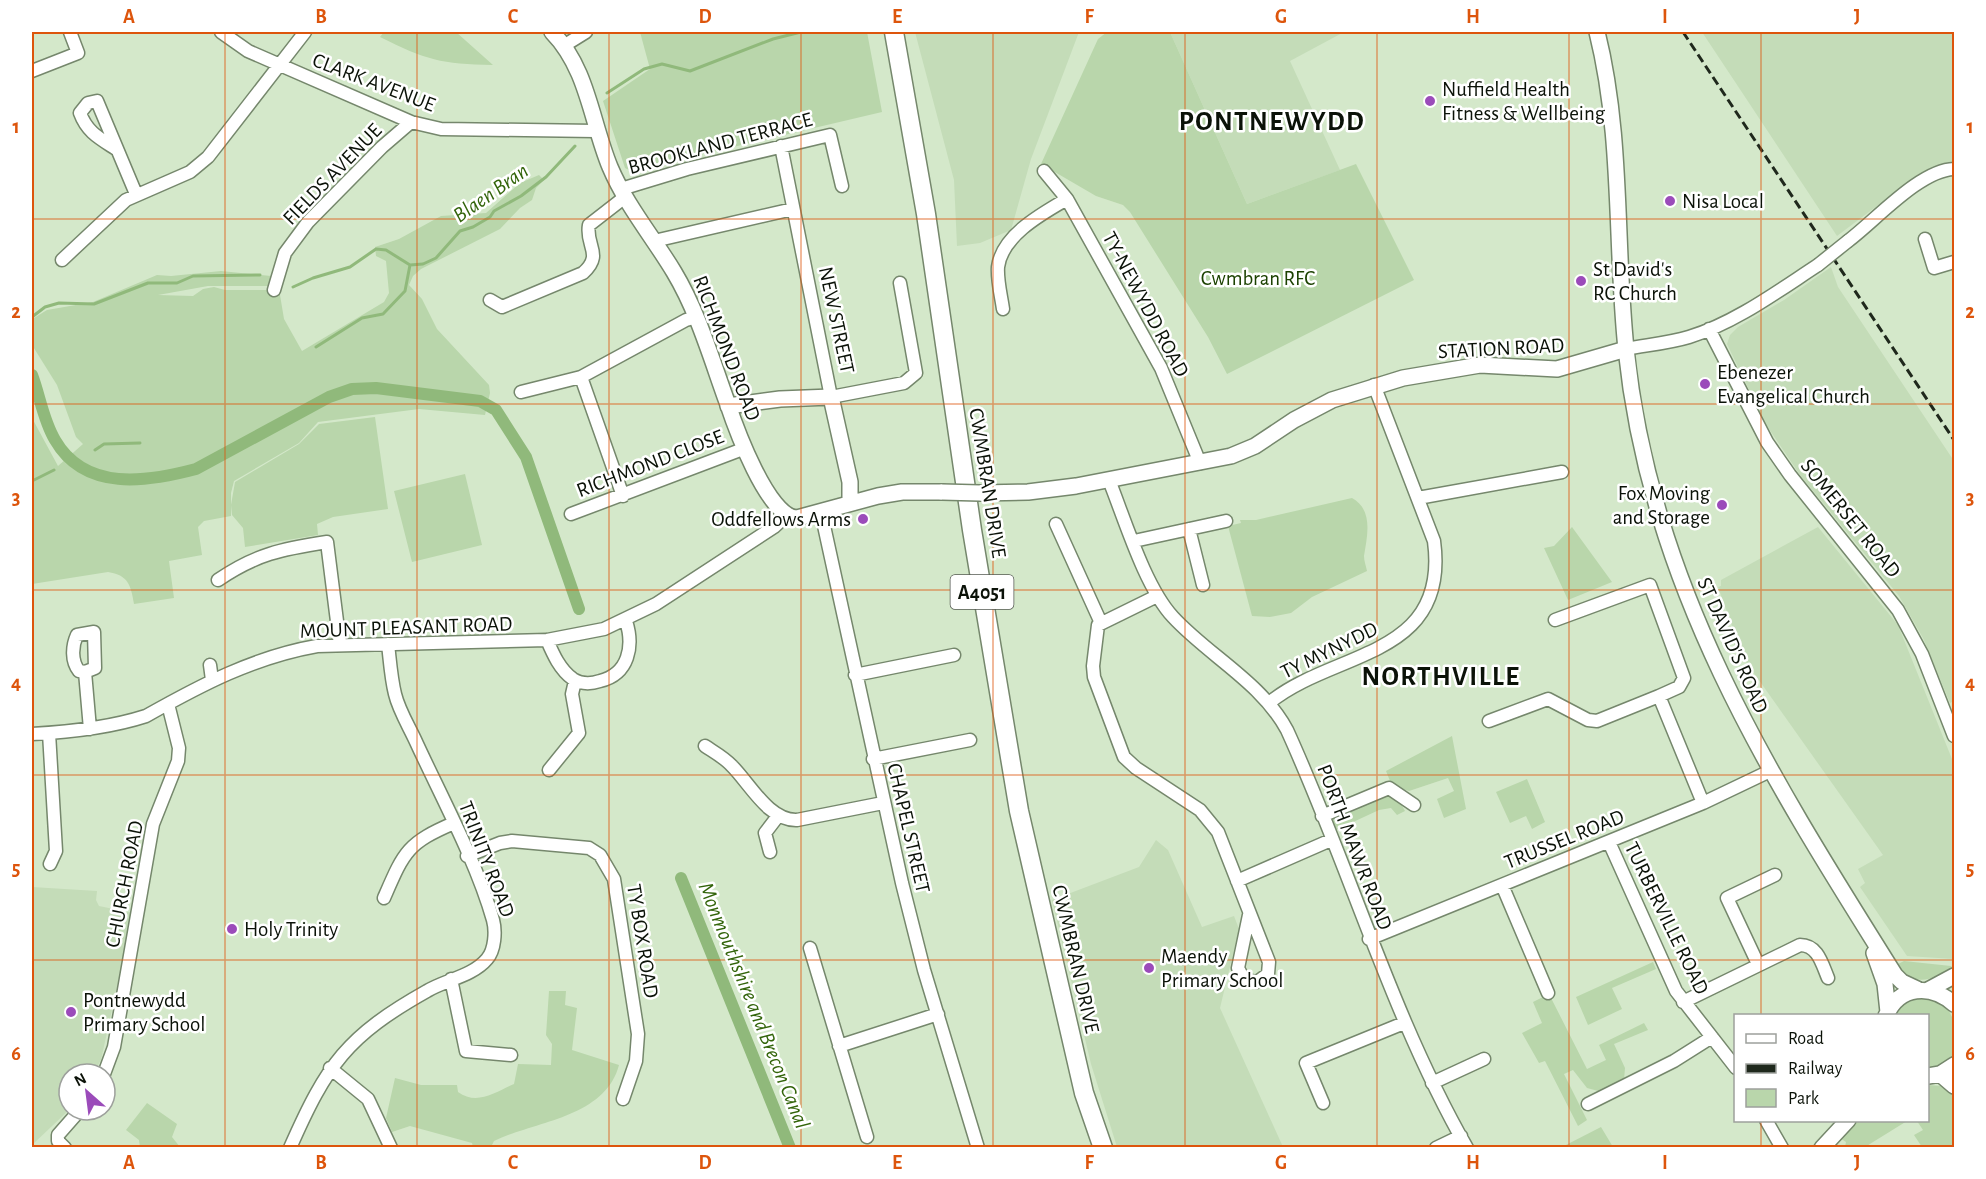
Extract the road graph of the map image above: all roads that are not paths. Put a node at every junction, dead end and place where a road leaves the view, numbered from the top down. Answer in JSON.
{"nodes":[{"id":1,"x":70,"y":32,"type":"edge"},
{"id":2,"x":221,"y":32,"type":"edge"},
{"id":3,"x":305,"y":32,"type":"edge"},
{"id":4,"x":552,"y":32,"type":"edge"},
{"id":5,"x":586,"y":32,"type":"edge"},
{"id":6,"x":894,"y":32,"type":"edge"},
{"id":7,"x":1597,"y":32,"type":"edge"},
{"id":8,"x":565,"y":45,"type":"junction"},
{"id":9,"x":279,"y":66,"type":"junction"},
{"id":10,"x":32,"y":71,"type":"edge"},
{"id":11,"x":411,"y":122,"type":"junction"},
{"id":12,"x":596,"y":131,"type":"junction"},
{"id":13,"x":781,"y":146,"type":"junction"},
{"id":14,"x":116,"y":149,"type":"dead end"},
{"id":15,"x":1954,"y":169,"type":"edge"},
{"id":16,"x":1044,"y":171,"type":"dead end"},
{"id":17,"x":842,"y":186,"type":"dead end"},
{"id":18,"x":623,"y":193,"type":"junction"},
{"id":19,"x":136,"y":194,"type":"junction"},
{"id":20,"x":1067,"y":199,"type":"junction"},
{"id":21,"x":792,"y":208,"type":"junction"},
{"id":22,"x":1925,"y":239,"type":"dead end"},
{"id":23,"x":654,"y":241,"type":"junction"},
{"id":24,"x":62,"y":260,"type":"dead end"},
{"id":25,"x":1954,"y":262,"type":"edge"},
{"id":26,"x":900,"y":283,"type":"dead end"},
{"id":27,"x":274,"y":290,"type":"dead end"},
{"id":28,"x":490,"y":300,"type":"dead end"},
{"id":29,"x":1003,"y":309,"type":"dead end"},
{"id":30,"x":697,"y":317,"type":"junction"},
{"id":31,"x":1709,"y":329,"type":"junction"},
{"id":32,"x":1626,"y":349,"type":"junction"},
{"id":33,"x":581,"y":377,"type":"junction"},
{"id":34,"x":1374,"y":385,"type":"junction"},
{"id":35,"x":521,"y":392,"type":"dead end"},
{"id":36,"x":831,"y":397,"type":"junction"},
{"id":37,"x":728,"y":406,"type":"junction"},
{"id":38,"x":743,"y":448,"type":"junction"},
{"id":39,"x":1200,"y":464,"type":"junction"},
{"id":40,"x":1562,"y":472,"type":"dead end"},
{"id":41,"x":1110,"y":480,"type":"junction"},
{"id":42,"x":623,"y":496,"type":"junction"},
{"id":43,"x":1418,"y":498,"type":"junction"},
{"id":44,"x":850,"y":502,"type":"junction"},
{"id":45,"x":821,"y":512,"type":"junction"},
{"id":46,"x":571,"y":514,"type":"dead end"},
{"id":47,"x":787,"y":515,"type":"junction"},
{"id":48,"x":1226,"y":521,"type":"dead end"},
{"id":49,"x":1056,"y":524,"type":"dead end"},
{"id":50,"x":1189,"y":529,"type":"junction"},
{"id":51,"x":1134,"y":541,"type":"junction"},
{"id":52,"x":218,"y":580,"type":"dead end"},
{"id":53,"x":1203,"y":585,"type":"dead end"},
{"id":54,"x":1157,"y":596,"type":"junction"},
{"id":55,"x":626,"y":621,"type":"junction"},
{"id":56,"x":1555,"y":621,"type":"dead end"},
{"id":57,"x":1101,"y":623,"type":"junction"},
{"id":58,"x":547,"y":640,"type":"junction"},
{"id":59,"x":388,"y":644,"type":"junction"},
{"id":60,"x":340,"y":645,"type":"junction"},
{"id":61,"x":954,"y":655,"type":"dead end"},
{"id":62,"x":210,"y":665,"type":"dead end"},
{"id":63,"x":85,"y":672,"type":"dead end"},
{"id":64,"x":855,"y":675,"type":"junction"},
{"id":65,"x":212,"y":680,"type":"junction"},
{"id":66,"x":575,"y":681,"type":"junction"},
{"id":67,"x":1659,"y":696,"type":"junction"},
{"id":68,"x":168,"y":704,"type":"junction"},
{"id":69,"x":1269,"y":704,"type":"junction"},
{"id":70,"x":1489,"y":721,"type":"dead end"},
{"id":71,"x":90,"y":729,"type":"junction"},
{"id":72,"x":49,"y":733,"type":"junction"},
{"id":73,"x":32,"y":734,"type":"edge"},
{"id":74,"x":1954,"y":736,"type":"edge"},
{"id":75,"x":970,"y":740,"type":"dead end"},
{"id":76,"x":705,"y":746,"type":"dead end"},
{"id":77,"x":873,"y":759,"type":"junction"},
{"id":78,"x":549,"y":770,"type":"dead end"},
{"id":79,"x":1770,"y":771,"type":"junction"},
{"id":80,"x":883,"y":803,"type":"junction"},
{"id":81,"x":1703,"y":803,"type":"junction"},
{"id":82,"x":1414,"y":805,"type":"dead end"},
{"id":83,"x":778,"y":816,"type":"junction"},
{"id":84,"x":1322,"y":816,"type":"junction"},
{"id":85,"x":454,"y":823,"type":"junction"},
{"id":86,"x":1332,"y":840,"type":"junction"},
{"id":87,"x":1609,"y":842,"type":"junction"},
{"id":88,"x":770,"y":852,"type":"dead end"},
{"id":89,"x":467,"y":856,"type":"junction"},
{"id":90,"x":50,"y":864,"type":"dead end"},
{"id":91,"x":1775,"y":875,"type":"dead end"},
{"id":92,"x":1237,"y":881,"type":"junction"},
{"id":93,"x":1502,"y":885,"type":"junction"},
{"id":94,"x":384,"y":898,"type":"dead end"},
{"id":95,"x":1249,"y":915,"type":"junction"},
{"id":96,"x":1867,"y":933,"type":"junction"},
{"id":97,"x":1369,"y":939,"type":"junction"},
{"id":98,"x":810,"y":948,"type":"dead end"},
{"id":99,"x":1758,"y":964,"type":"junction"},
{"id":100,"x":1954,"y":976,"type":"edge"},
{"id":101,"x":1828,"y":978,"type":"dead end"},
{"id":102,"x":451,"y":979,"type":"junction"},
{"id":103,"x":1923,"y":989,"type":"junction"},
{"id":104,"x":1548,"y":993,"type":"dead end"},
{"id":105,"x":1683,"y":1002,"type":"junction"},
{"id":106,"x":1954,"y":1004,"type":"edge"},
{"id":107,"x":938,"y":1014,"type":"junction"},
{"id":108,"x":1887,"y":1014,"type":"edge"},
{"id":109,"x":1404,"y":1023,"type":"junction"},
{"id":110,"x":1712,"y":1037,"type":"junction"},
{"id":111,"x":839,"y":1046,"type":"junction"},
{"id":112,"x":511,"y":1055,"type":"dead end"},
{"id":113,"x":1484,"y":1059,"type":"dead end"},
{"id":114,"x":108,"y":1062,"type":"edge"},
{"id":115,"x":1734,"y":1065,"type":"edge"},
{"id":116,"x":1954,"y":1065,"type":"edge"},
{"id":117,"x":330,"y":1068,"type":"junction"},
{"id":118,"x":1934,"y":1075,"type":"edge"},
{"id":119,"x":1432,"y":1083,"type":"junction"},
{"id":120,"x":1954,"y":1086,"type":"edge"},
{"id":121,"x":623,"y":1099,"type":"dead end"},
{"id":122,"x":1323,"y":1103,"type":"dead end"},
{"id":123,"x":1588,"y":1104,"type":"dead end"},
{"id":124,"x":69,"y":1122,"type":"edge"},
{"id":125,"x":1767,"y":1122,"type":"edge"},
{"id":126,"x":1847,"y":1122,"type":"edge"},
{"id":127,"x":1461,"y":1136,"type":"junction"},
{"id":128,"x":867,"y":1137,"type":"dead end"},
{"id":129,"x":1834,"y":1141,"type":"edge"},
{"id":130,"x":64,"y":1148,"type":"edge"},
{"id":131,"x":290,"y":1148,"type":"edge"},
{"id":132,"x":391,"y":1148,"type":"edge"},
{"id":133,"x":978,"y":1148,"type":"edge"},
{"id":134,"x":1103,"y":1148,"type":"edge"},
{"id":135,"x":1436,"y":1148,"type":"edge"},
{"id":136,"x":1467,"y":1148,"type":"edge"},
{"id":137,"x":1782,"y":1148,"type":"edge"},
{"id":138,"x":1822,"y":1148,"type":"edge"}],
"edges":[{"from":1,"to":10,"type":"street"},
{"from":2,"to":9,"type":"street","name":"CLARK AVENUE"},
{"from":3,"to":9,"type":"street"},
{"from":4,"to":8,"type":"street","name":"RICHMOND ROAD"},
{"from":5,"to":8,"type":"street"},
{"from":6,"to":134,"type":"main road","name":"CWMBRAN DRIVE","number":"A4051"},
{"from":7,"to":32,"type":"street","name":"ST DAVID'S ROAD"},
{"from":8,"to":12,"type":"street","name":"RICHMOND ROAD"},
{"from":9,"to":11,"type":"street","name":"CLARK AVENUE"},
{"from":9,"to":19,"type":"street"},
{"from":11,"to":12,"type":"street","name":"CLARK AVENUE"},
{"from":11,"to":27,"type":"street","name":"FIELDS AVENUE"},
{"from":12,"to":18,"type":"street","name":"RICHMOND ROAD"},
{"from":13,"to":17,"type":"street","name":"BROOKLAND TERRACE"},
{"from":13,"to":18,"type":"street","name":"BROOKLAND TERRACE"},
{"from":13,"to":21,"type":"street","name":"NEW STREET"},
{"from":14,"to":19,"type":"street"},
{"from":15,"to":31,"type":"street","name":"STATION ROAD","bridge":true},
{"from":16,"to":20,"type":"street","name":"TY-NEWYDD ROAD"},
{"from":18,"to":23,"type":"street","name":"RICHMOND ROAD"},
{"from":18,"to":28,"type":"street"},
{"from":19,"to":24,"type":"street"},
{"from":20,"to":29,"type":"street"},
{"from":20,"to":39,"type":"street","name":"TY-NEWYDD ROAD"},
{"from":21,"to":23,"type":"street"},
{"from":21,"to":36,"type":"street","name":"NEW STREET"},
{"from":22,"to":25,"type":"street"},
{"from":23,"to":30,"type":"street","name":"RICHMOND ROAD"},
{"from":26,"to":36,"type":"street"},
{"from":30,"to":33,"type":"street"},
{"from":30,"to":37,"type":"street","name":"RICHMOND ROAD"},
{"from":31,"to":32,"type":"street","name":"STATION ROAD"},
{"from":31,"to":74,"type":"street","name":"SOMERSET ROAD"},
{"from":32,"to":34,"type":"street","name":"STATION ROAD"},
{"from":32,"to":79,"type":"street","name":"ST DAVID'S ROAD"},
{"from":33,"to":35,"type":"street"},
{"from":33,"to":42,"type":"street"},
{"from":34,"to":39,"type":"street","name":"STATION ROAD"},
{"from":34,"to":43,"type":"street","name":"TY MYNYDD"},
{"from":36,"to":37,"type":"street"},
{"from":36,"to":44,"type":"street","name":"NEW STREET"},
{"from":37,"to":38,"type":"street","name":"RICHMOND ROAD"},
{"from":38,"to":42,"type":"street","name":"RICHMOND CLOSE"},
{"from":38,"to":47,"type":"street","name":"RICHMOND ROAD"},
{"from":39,"to":41,"type":"street","name":"STATION ROAD"},
{"from":40,"to":43,"type":"street"},
{"from":41,"to":44,"type":"street","name":"STATION ROAD","bridge":true},
{"from":41,"to":51,"type":"street","name":"PORTH MAWR ROAD"},
{"from":42,"to":46,"type":"street","name":"RICHMOND CLOSE"},
{"from":43,"to":69,"type":"street","name":"TY MYNYDD"},
{"from":44,"to":45,"type":"street","name":"STATION ROAD"},
{"from":45,"to":47,"type":"street","name":"STATION ROAD"},
{"from":45,"to":64,"type":"street","name":"CHAPEL STREET"},
{"from":47,"to":55,"type":"street","name":"MOUNT PLEASANT ROAD"},
{"from":48,"to":50,"type":"street"},
{"from":49,"to":57,"type":"street"},
{"from":50,"to":51,"type":"street"},
{"from":50,"to":53,"type":"street"},
{"from":51,"to":54,"type":"street","name":"PORTH MAWR ROAD"},
{"from":52,"to":60,"type":"street"},
{"from":54,"to":57,"type":"street"},
{"from":54,"to":69,"type":"street","name":"PORTH MAWR ROAD"},
{"from":55,"to":58,"type":"street","name":"MOUNT PLEASANT ROAD"},
{"from":55,"to":66,"type":"street"},
{"from":56,"to":67,"type":"street"},
{"from":57,"to":92,"type":"street"},
{"from":58,"to":59,"type":"street","name":"MOUNT PLEASANT ROAD"},
{"from":58,"to":66,"type":"street"},
{"from":59,"to":60,"type":"street","name":"MOUNT PLEASANT ROAD"},
{"from":59,"to":85,"type":"street","name":"TRINITY ROAD"},
{"from":60,"to":65,"type":"street","name":"MOUNT PLEASANT ROAD"},
{"from":61,"to":64,"type":"street"},
{"from":62,"to":65,"type":"street"},
{"from":63,"to":71,"type":"street"},
{"from":64,"to":77,"type":"street","name":"CHAPEL STREET"},
{"from":65,"to":68,"type":"street","name":"MOUNT PLEASANT ROAD"},
{"from":66,"to":78,"type":"street"},
{"from":67,"to":70,"type":"street"},
{"from":67,"to":81,"type":"street"},
{"from":68,"to":71,"type":"street","name":"MOUNT PLEASANT ROAD"},
{"from":68,"to":114,"type":"street","name":"CHURCH ROAD"},
{"from":69,"to":84,"type":"street","name":"PORTH MAWR ROAD"},
{"from":71,"to":72,"type":"street","name":"MOUNT PLEASANT ROAD"},
{"from":72,"to":73,"type":"street","name":"MOUNT PLEASANT ROAD"},
{"from":72,"to":90,"type":"street"},
{"from":75,"to":77,"type":"street"},
{"from":76,"to":83,"type":"street"},
{"from":77,"to":80,"type":"street","name":"CHAPEL STREET"},
{"from":79,"to":81,"type":"street","name":"TRUSSEL ROAD"},
{"from":79,"to":96,"type":"street","name":"ST DAVID'S ROAD"},
{"from":80,"to":83,"type":"street"},
{"from":80,"to":107,"type":"street","name":"CHAPEL STREET"},
{"from":81,"to":87,"type":"street","name":"TRUSSEL ROAD"},
{"from":82,"to":84,"type":"street"},
{"from":83,"to":88,"type":"street"},
{"from":84,"to":86,"type":"street","name":"PORTH MAWR ROAD"},
{"from":85,"to":89,"type":"street","name":"TRINITY ROAD"},
{"from":85,"to":94,"type":"street"},
{"from":86,"to":92,"type":"street"},
{"from":86,"to":97,"type":"street","name":"PORTH MAWR ROAD"},
{"from":87,"to":93,"type":"street","name":"TRUSSEL ROAD"},
{"from":87,"to":105,"type":"street","name":"TURBERVILLE ROAD"},
{"from":89,"to":102,"type":"street","name":"TRINITY ROAD"},
{"from":89,"to":121,"type":"street","name":"TY BOX ROAD"},
{"from":91,"to":99,"type":"street"},
{"from":92,"to":95,"type":"street"},
{"from":93,"to":97,"type":"street","name":"TRUSSEL ROAD"},
{"from":93,"to":104,"type":"street"},
{"from":95,"to":95,"type":"street"},
{"from":96,"to":103,"type":"street","name":"ST DAVID'S ROAD"},
{"from":96,"to":108,"type":"street","name":"ST DAVID'S ROAD"},
{"from":97,"to":109,"type":"street","name":"PORTH MAWR ROAD"},
{"from":98,"to":111,"type":"street"},
{"from":99,"to":101,"type":"street"},
{"from":99,"to":105,"type":"street"},
{"from":100,"to":103,"type":"street"},
{"from":102,"to":112,"type":"street"},
{"from":102,"to":117,"type":"street","name":"TRINITY ROAD"},
{"from":103,"to":106,"type":"street","name":"ST DAVID'S ROAD"},
{"from":103,"to":108,"type":"street","name":"ST DAVID'S ROAD"},
{"from":105,"to":110,"type":"street","name":"TURBERVILLE ROAD"},
{"from":107,"to":111,"type":"street"},
{"from":107,"to":133,"type":"street","name":"CHAPEL STREET"},
{"from":109,"to":119,"type":"street","name":"PORTH MAWR ROAD"},
{"from":109,"to":122,"type":"street"},
{"from":110,"to":115,"type":"street","name":"TURBERVILLE ROAD"},
{"from":110,"to":123,"type":"street"},
{"from":111,"to":128,"type":"street"},
{"from":113,"to":119,"type":"street"},
{"from":116,"to":118,"type":"street"},
{"from":117,"to":131,"type":"street","name":"TRINITY ROAD"},
{"from":117,"to":132,"type":"street"},
{"from":118,"to":120,"type":"street"},
{"from":119,"to":127,"type":"street","name":"PORTH MAWR ROAD"},
{"from":124,"to":130,"type":"street"},
{"from":125,"to":137,"type":"street"},
{"from":126,"to":129,"type":"street"},
{"from":127,"to":135,"type":"street"},
{"from":127,"to":136,"type":"street","name":"PORTH MAWR ROAD"},
{"from":129,"to":138,"type":"street"}]}
